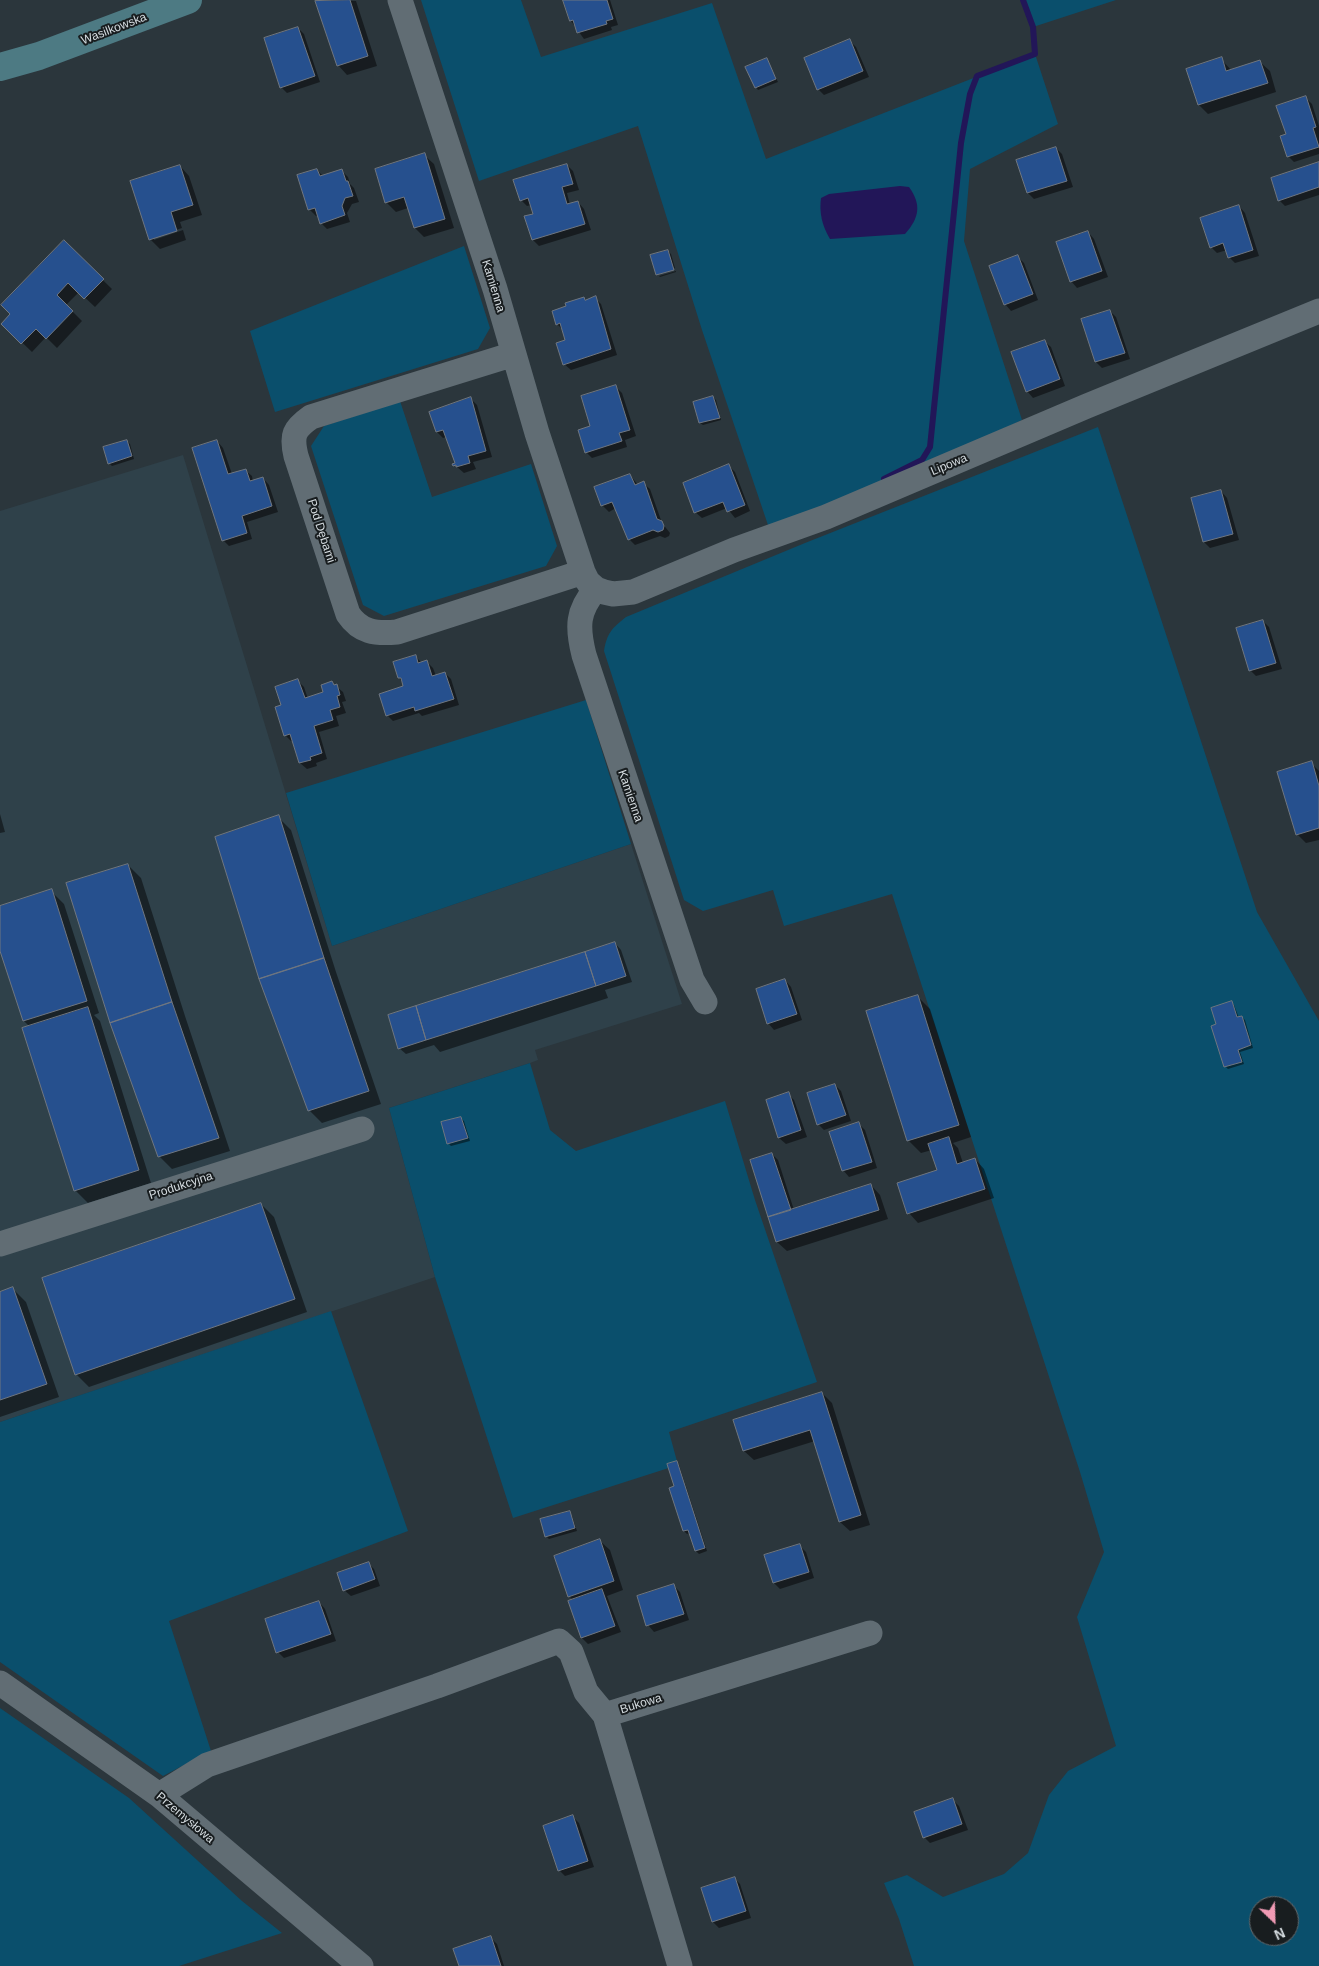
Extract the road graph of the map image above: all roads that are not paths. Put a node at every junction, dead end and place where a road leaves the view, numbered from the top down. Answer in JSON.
{"nodes":[{"id":1,"x":188,"y":0,"type":"edge"},
{"id":2,"x":400,"y":0,"type":"edge"},
{"id":3,"x":0,"y":67,"type":"edge"},
{"id":4,"x":1319,"y":310,"type":"edge"},
{"id":5,"x":514,"y":354,"type":"junction"},
{"id":6,"x":589,"y":581,"type":"junction"},
{"id":7,"x":705,"y":1002,"type":"dead end"},
{"id":8,"x":362,"y":1129,"type":"dead end"},
{"id":9,"x":0,"y":1244,"type":"edge"},
{"id":10,"x":870,"y":1633,"type":"dead end"},
{"id":11,"x":0,"y":1683,"type":"edge"},
{"id":12,"x":605,"y":1715,"type":"junction"},
{"id":13,"x":159,"y":1795,"type":"junction"},
{"id":14,"x":361,"y":1966,"type":"edge"},
{"id":15,"x":680,"y":1966,"type":"edge"}],
"edges":[{"from":1,"to":3,"type":"street","name":"Wasilkowska"},
{"from":2,"to":5,"type":"street","name":"Kamienna"},
{"from":4,"to":6,"type":"street","name":"Lipowa"},
{"from":5,"to":6,"type":"street","name":"Kamienna"},
{"from":5,"to":6,"type":"street","name":"Pod Dębami"},
{"from":6,"to":7,"type":"street","name":"Kamienna"},
{"from":8,"to":9,"type":"street","name":"Produkcyjna"},
{"from":10,"to":12,"type":"street","name":"Bukowa"},
{"from":11,"to":13,"type":"street","name":"Przemysłowa"},
{"from":12,"to":13,"type":"street"},
{"from":12,"to":15,"type":"street","name":"Bukowa"},
{"from":13,"to":14,"type":"street","name":"Przemysłowa"}]}
